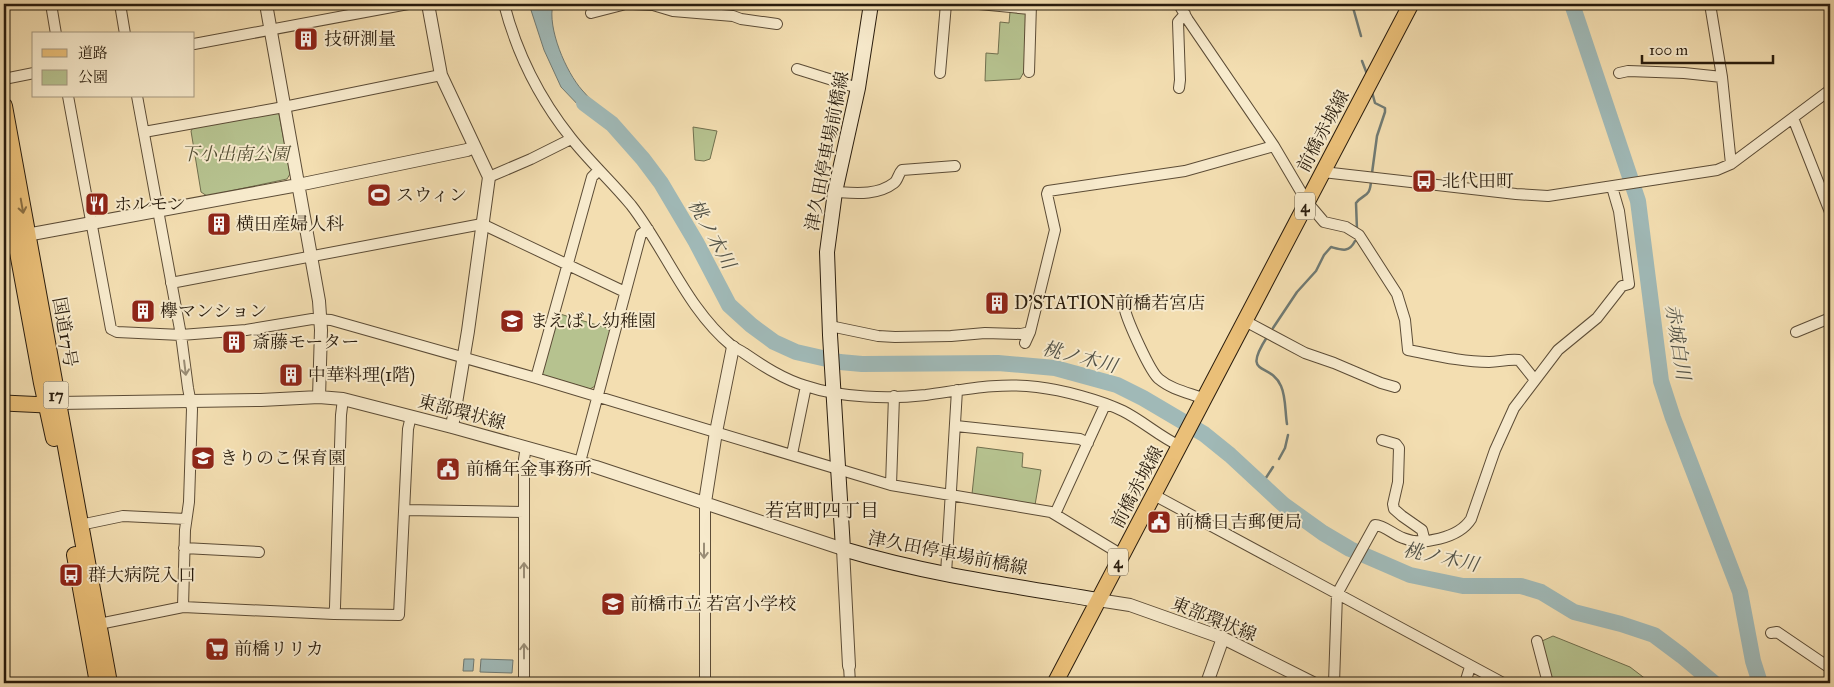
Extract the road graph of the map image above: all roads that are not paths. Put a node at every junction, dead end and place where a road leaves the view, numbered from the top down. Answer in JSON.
{"nodes":[{"id":1,"x":51,"y":4,"type":"edge"},
{"id":2,"x":120,"y":4,"type":"edge"},
{"id":3,"x":266,"y":4,"type":"edge"},
{"id":4,"x":408,"y":4,"type":"edge"},
{"id":5,"x":428,"y":4,"type":"edge"},
{"id":6,"x":504,"y":4,"type":"edge"},
{"id":7,"x":871,"y":4,"type":"edge"},
{"id":8,"x":946,"y":4,"type":"edge"},
{"id":9,"x":979,"y":4,"type":"edge"},
{"id":10,"x":1180,"y":4,"type":"edge"},
{"id":11,"x":1411,"y":4,"type":"edge"},
{"id":12,"x":1710,"y":4,"type":"edge"},
{"id":13,"x":1031,"y":7,"type":"edge"},
{"id":14,"x":696,"y":8,"type":"edge"},
{"id":15,"x":591,"y":13,"type":"dead end"},
{"id":16,"x":1184,"y":14,"type":"junction"},
{"id":17,"x":778,"y":24,"type":"dead end"},
{"id":18,"x":270,"y":30,"type":"junction"},
{"id":19,"x":56,"y":32,"type":"edge"},
{"id":20,"x":125,"y":32,"type":"edge"},
{"id":21,"x":195,"y":44,"type":"edge"},
{"id":22,"x":797,"y":69,"type":"dead end"},
{"id":23,"x":1029,"y":72,"type":"dead end"},
{"id":24,"x":940,"y":73,"type":"dead end"},
{"id":25,"x":1619,"y":73,"type":"dead end"},
{"id":26,"x":32,"y":74,"type":"edge"},
{"id":27,"x":441,"y":75,"type":"junction"},
{"id":28,"x":1722,"y":78,"type":"junction"},
{"id":29,"x":4,"y":79,"type":"edge"},
{"id":30,"x":858,"y":88,"type":"junction"},
{"id":31,"x":1179,"y":88,"type":"dead end"},
{"id":32,"x":1830,"y":90,"type":"edge"},
{"id":33,"x":68,"y":98,"type":"edge"},
{"id":34,"x":137,"y":98,"type":"edge"},
{"id":35,"x":4,"y":106,"type":"edge"},
{"id":36,"x":284,"y":107,"type":"junction"},
{"id":37,"x":1793,"y":118,"type":"junction"},
{"id":38,"x":144,"y":132,"type":"junction"},
{"id":39,"x":571,"y":139,"type":"junction"},
{"id":40,"x":1274,"y":146,"type":"junction"},
{"id":41,"x":474,"y":147,"type":"junction"},
{"id":42,"x":1731,"y":164,"type":"junction"},
{"id":43,"x":955,"y":166,"type":"dead end"},
{"id":44,"x":599,"y":170,"type":"junction"},
{"id":45,"x":1322,"y":172,"type":"junction"},
{"id":46,"x":4,"y":176,"type":"edge"},
{"id":47,"x":489,"y":177,"type":"junction"},
{"id":48,"x":298,"y":185,"type":"junction"},
{"id":49,"x":1614,"y":187,"type":"junction"},
{"id":50,"x":835,"y":192,"type":"junction"},
{"id":51,"x":1307,"y":202,"type":"junction"},
{"id":52,"x":158,"y":211,"type":"junction"},
{"id":53,"x":1830,"y":212,"type":"edge"},
{"id":54,"x":91,"y":223,"type":"junction"},
{"id":55,"x":482,"y":224,"type":"junction"},
{"id":56,"x":648,"y":229,"type":"junction"},
{"id":57,"x":15,"y":237,"type":"edge"},
{"id":58,"x":310,"y":257,"type":"junction"},
{"id":59,"x":567,"y":265,"type":"junction"},
{"id":60,"x":171,"y":282,"type":"junction"},
{"id":61,"x":625,"y":292,"type":"junction"},
{"id":62,"x":1125,"y":310,"type":"dead end"},
{"id":63,"x":1830,"y":318,"type":"edge"},
{"id":64,"x":321,"y":319,"type":"junction"},
{"id":65,"x":1245,"y":321,"type":"junction"},
{"id":66,"x":830,"y":330,"type":"junction"},
{"id":67,"x":1030,"y":332,"type":"junction"},
{"id":68,"x":1796,"y":332,"type":"dead end"},
{"id":69,"x":181,"y":335,"type":"junction"},
{"id":70,"x":1025,"y":343,"type":"dead end"},
{"id":71,"x":733,"y":347,"type":"junction"},
{"id":72,"x":464,"y":358,"type":"junction"},
{"id":73,"x":536,"y":378,"type":"junction"},
{"id":74,"x":1535,"y":380,"type":"junction"},
{"id":75,"x":806,"y":386,"type":"junction"},
{"id":76,"x":1395,"y":387,"type":"dead end"},
{"id":77,"x":957,"y":390,"type":"junction"},
{"id":78,"x":834,"y":392,"type":"junction"},
{"id":79,"x":894,"y":396,"type":"junction"},
{"id":80,"x":319,"y":397,"type":"junction"},
{"id":81,"x":598,"y":398,"type":"junction"},
{"id":82,"x":343,"y":399,"type":"junction"},
{"id":83,"x":190,"y":400,"type":"junction"},
{"id":84,"x":4,"y":403,"type":"edge"},
{"id":85,"x":52,"y":404,"type":"junction"},
{"id":86,"x":1202,"y":404,"type":"junction"},
{"id":87,"x":1105,"y":405,"type":"junction"},
{"id":88,"x":411,"y":416,"type":"junction"},
{"id":89,"x":956,"y":426,"type":"junction"},
{"id":90,"x":452,"y":427,"type":"junction"},
{"id":91,"x":716,"y":432,"type":"junction"},
{"id":92,"x":1382,"y":440,"type":"dead end"},
{"id":93,"x":1088,"y":443,"type":"junction"},
{"id":94,"x":1181,"y":444,"type":"junction"},
{"id":95,"x":526,"y":447,"type":"junction"},
{"id":96,"x":792,"y":454,"type":"junction"},
{"id":97,"x":580,"y":462,"type":"junction"},
{"id":98,"x":838,"y":468,"type":"junction"},
{"id":99,"x":891,"y":485,"type":"junction"},
{"id":100,"x":952,"y":496,"type":"junction"},
{"id":101,"x":1154,"y":496,"type":"junction"},
{"id":102,"x":705,"y":502,"type":"junction"},
{"id":103,"x":404,"y":510,"type":"junction"},
{"id":104,"x":524,"y":512,"type":"junction"},
{"id":105,"x":1055,"y":514,"type":"junction"},
{"id":106,"x":186,"y":519,"type":"junction"},
{"id":107,"x":80,"y":525,"type":"junction"},
{"id":108,"x":1425,"y":542,"type":"junction"},
{"id":109,"x":184,"y":548,"type":"junction"},
{"id":110,"x":843,"y":550,"type":"junction"},
{"id":111,"x":259,"y":552,"type":"dead end"},
{"id":112,"x":1122,"y":555,"type":"junction"},
{"id":113,"x":946,"y":574,"type":"junction"},
{"id":114,"x":1338,"y":594,"type":"junction"},
{"id":115,"x":1098,"y":600,"type":"junction"},
{"id":116,"x":183,"y":607,"type":"junction"},
{"id":117,"x":334,"y":614,"type":"junction"},
{"id":118,"x":99,"y":624,"type":"junction"},
{"id":119,"x":1771,"y":633,"type":"dead end"},
{"id":120,"x":1223,"y":638,"type":"junction"},
{"id":121,"x":1537,"y":641,"type":"dead end"},
{"id":122,"x":849,"y":666,"type":"joint"},
{"id":123,"x":1470,"y":666,"type":"junction"},
{"id":124,"x":1830,"y":668,"type":"edge"},
{"id":125,"x":98,"y":683,"type":"edge"},
{"id":126,"x":109,"y":683,"type":"edge"},
{"id":127,"x":524,"y":683,"type":"edge"},
{"id":128,"x":705,"y":683,"type":"edge"},
{"id":129,"x":850,"y":683,"type":"edge"},
{"id":130,"x":1056,"y":683,"type":"edge"},
{"id":131,"x":1207,"y":683,"type":"edge"},
{"id":132,"x":1313,"y":683,"type":"edge"},
{"id":133,"x":1334,"y":683,"type":"edge"},
{"id":134,"x":1465,"y":683,"type":"edge"},
{"id":135,"x":1503,"y":683,"type":"edge"},
{"id":136,"x":1548,"y":683,"type":"edge"}],
"edges":[{"from":1,"to":19,"type":"street"},
{"from":2,"to":20,"type":"street"},
{"from":3,"to":18,"type":"street"},
{"from":4,"to":18,"type":"street"},
{"from":5,"to":27,"type":"street"},
{"from":6,"to":39,"type":"street"},
{"from":7,"to":30,"type":"main road","name":"津久田停車場前橋線"},
{"from":8,"to":24,"type":"street"},
{"from":9,"to":13,"type":"street"},
{"from":10,"to":16,"type":"street"},
{"from":11,"to":45,"type":"main road","name":"前橋赤城線","number":"4"},
{"from":12,"to":28,"type":"street"},
{"from":13,"to":23,"type":"street"},
{"from":14,"to":15,"type":"street"},
{"from":14,"to":17,"type":"street"},
{"from":16,"to":31,"type":"street"},
{"from":16,"to":40,"type":"street"},
{"from":18,"to":21,"type":"street"},
{"from":18,"to":36,"type":"street"},
{"from":22,"to":30,"type":"street"},
{"from":25,"to":28,"type":"street"},
{"from":26,"to":29,"type":"street"},
{"from":27,"to":36,"type":"street"},
{"from":27,"to":41,"type":"street"},
{"from":28,"to":42,"type":"street"},
{"from":30,"to":50,"type":"main road","name":"津久田停車場前橋線"},
{"from":32,"to":37,"type":"street"},
{"from":33,"to":54,"type":"street"},
{"from":34,"to":38,"type":"street"},
{"from":35,"to":57,"type":"highway","name":"国道17号","number":"17","one_way":true},
{"from":36,"to":38,"type":"street"},
{"from":36,"to":48,"type":"street"},
{"from":37,"to":42,"type":"street"},
{"from":37,"to":53,"type":"street"},
{"from":38,"to":52,"type":"street"},
{"from":39,"to":44,"type":"street"},
{"from":39,"to":47,"type":"street"},
{"from":40,"to":51,"type":"street"},
{"from":40,"to":67,"type":"street"},
{"from":41,"to":47,"type":"street"},
{"from":41,"to":48,"type":"street"},
{"from":42,"to":49,"type":"street"},
{"from":43,"to":50,"type":"street"},
{"from":44,"to":56,"type":"street"},
{"from":44,"to":59,"type":"street"},
{"from":45,"to":49,"type":"street"},
{"from":45,"to":51,"type":"main road","name":"前橋赤城線","number":"4"},
{"from":46,"to":57,"type":"highway","name":"国道17号","number":"17"},
{"from":47,"to":55,"type":"street"},
{"from":48,"to":52,"type":"street"},
{"from":48,"to":58,"type":"street"},
{"from":49,"to":74,"type":"street"},
{"from":50,"to":66,"type":"main road","name":"津久田停車場前橋線"},
{"from":51,"to":65,"type":"main road","name":"前橋赤城線","number":"4"},
{"from":51,"to":74,"type":"street"},
{"from":52,"to":54,"type":"street"},
{"from":52,"to":60,"type":"street"},
{"from":54,"to":57,"type":"street"},
{"from":54,"to":69,"type":"street"},
{"from":55,"to":58,"type":"street"},
{"from":55,"to":59,"type":"street"},
{"from":55,"to":72,"type":"street"},
{"from":56,"to":61,"type":"street"},
{"from":56,"to":71,"type":"street"},
{"from":57,"to":85,"type":"highway","name":"国道17号","number":"17"},
{"from":58,"to":60,"type":"street"},
{"from":58,"to":64,"type":"street"},
{"from":59,"to":61,"type":"street"},
{"from":59,"to":73,"type":"street"},
{"from":60,"to":69,"type":"street"},
{"from":61,"to":81,"type":"street"},
{"from":62,"to":86,"type":"street"},
{"from":63,"to":68,"type":"street"},
{"from":64,"to":69,"type":"street"},
{"from":64,"to":72,"type":"street"},
{"from":64,"to":80,"type":"street"},
{"from":65,"to":76,"type":"street"},
{"from":65,"to":86,"type":"main road","name":"前橋赤城線","number":"4"},
{"from":66,"to":67,"type":"street"},
{"from":66,"to":78,"type":"main road","name":"津久田停車場前橋線"},
{"from":67,"to":70,"type":"street"},
{"from":69,"to":83,"type":"street","one_way":true},
{"from":71,"to":75,"type":"street"},
{"from":71,"to":91,"type":"street"},
{"from":72,"to":73,"type":"street"},
{"from":72,"to":90,"type":"street"},
{"from":73,"to":81,"type":"street"},
{"from":74,"to":108,"type":"street"},
{"from":75,"to":78,"type":"street"},
{"from":75,"to":96,"type":"street"},
{"from":77,"to":79,"type":"street"},
{"from":77,"to":87,"type":"street"},
{"from":77,"to":89,"type":"street"},
{"from":78,"to":79,"type":"street"},
{"from":78,"to":98,"type":"main road","name":"津久田停車場前橋線"},
{"from":79,"to":99,"type":"street"},
{"from":80,"to":82,"type":"street","name":"東部環状線"},
{"from":80,"to":83,"type":"street","name":"東部環状線"},
{"from":81,"to":91,"type":"street"},
{"from":81,"to":97,"type":"street"},
{"from":82,"to":88,"type":"street","name":"東部環状線"},
{"from":82,"to":117,"type":"street"},
{"from":83,"to":85,"type":"street","name":"東部環状線"},
{"from":83,"to":106,"type":"street"},
{"from":84,"to":85,"type":"main road"},
{"from":85,"to":107,"type":"highway","name":"国道17号","number":"17"},
{"from":85,"to":125,"type":"highway","name":"国道17号","number":"17"},
{"from":86,"to":94,"type":"main road","number":"4"},
{"from":87,"to":93,"type":"street"},
{"from":87,"to":94,"type":"street"},
{"from":88,"to":90,"type":"street","name":"東部環状線"},
{"from":88,"to":103,"type":"street"},
{"from":89,"to":93,"type":"street"},
{"from":89,"to":100,"type":"street"},
{"from":90,"to":95,"type":"street","name":"東部環状線"},
{"from":91,"to":96,"type":"street"},
{"from":91,"to":102,"type":"street"},
{"from":92,"to":108,"type":"street"},
{"from":93,"to":105,"type":"street"},
{"from":94,"to":101,"type":"main road","name":"前橋赤城線","number":"4"},
{"from":95,"to":97,"type":"street","name":"東部環状線"},
{"from":95,"to":104,"type":"street"},
{"from":96,"to":98,"type":"street"},
{"from":97,"to":102,"type":"street","name":"東部環状線"},
{"from":98,"to":99,"type":"street"},
{"from":98,"to":110,"type":"main road","name":"津久田停車場前橋線"},
{"from":99,"to":100,"type":"street"},
{"from":100,"to":105,"type":"street"},
{"from":100,"to":113,"type":"street"},
{"from":101,"to":112,"type":"main road","name":"前橋赤城線","number":"4"},
{"from":101,"to":114,"type":"street"},
{"from":102,"to":110,"type":"street","name":"東部環状線"},
{"from":102,"to":128,"type":"street","one_way":true},
{"from":103,"to":104,"type":"street"},
{"from":103,"to":117,"type":"street"},
{"from":127,"to":104,"type":"street","one_way":true},
{"from":105,"to":112,"type":"street"},
{"from":106,"to":107,"type":"street"},
{"from":106,"to":109,"type":"street"},
{"from":107,"to":118,"type":"highway","name":"国道17号","number":"17"},
{"from":108,"to":114,"type":"street"},
{"from":109,"to":111,"type":"street"},
{"from":109,"to":116,"type":"street"},
{"from":110,"to":113,"type":"main road","name":"津久田停車場前橋線"},
{"from":110,"to":122,"type":"street"},
{"from":112,"to":115,"type":"main road","name":"前橋赤城線","number":"4"},
{"from":113,"to":115,"type":"main road","name":"津久田停車場前橋線"},
{"from":114,"to":123,"type":"street"},
{"from":114,"to":133,"type":"street"},
{"from":115,"to":120,"type":"street","name":"東部環状線"},
{"from":115,"to":130,"type":"main road","name":"前橋赤城線","number":"4"},
{"from":116,"to":117,"type":"street"},
{"from":116,"to":118,"type":"street"},
{"from":118,"to":126,"type":"highway","name":"国道17号","number":"17"},
{"from":119,"to":124,"type":"street"},
{"from":120,"to":131,"type":"street"},
{"from":120,"to":132,"type":"street","name":"東部環状線"},
{"from":121,"to":136,"type":"street"},
{"from":122,"to":129,"type":"street"},
{"from":123,"to":134,"type":"street"},
{"from":123,"to":135,"type":"street"}]}
